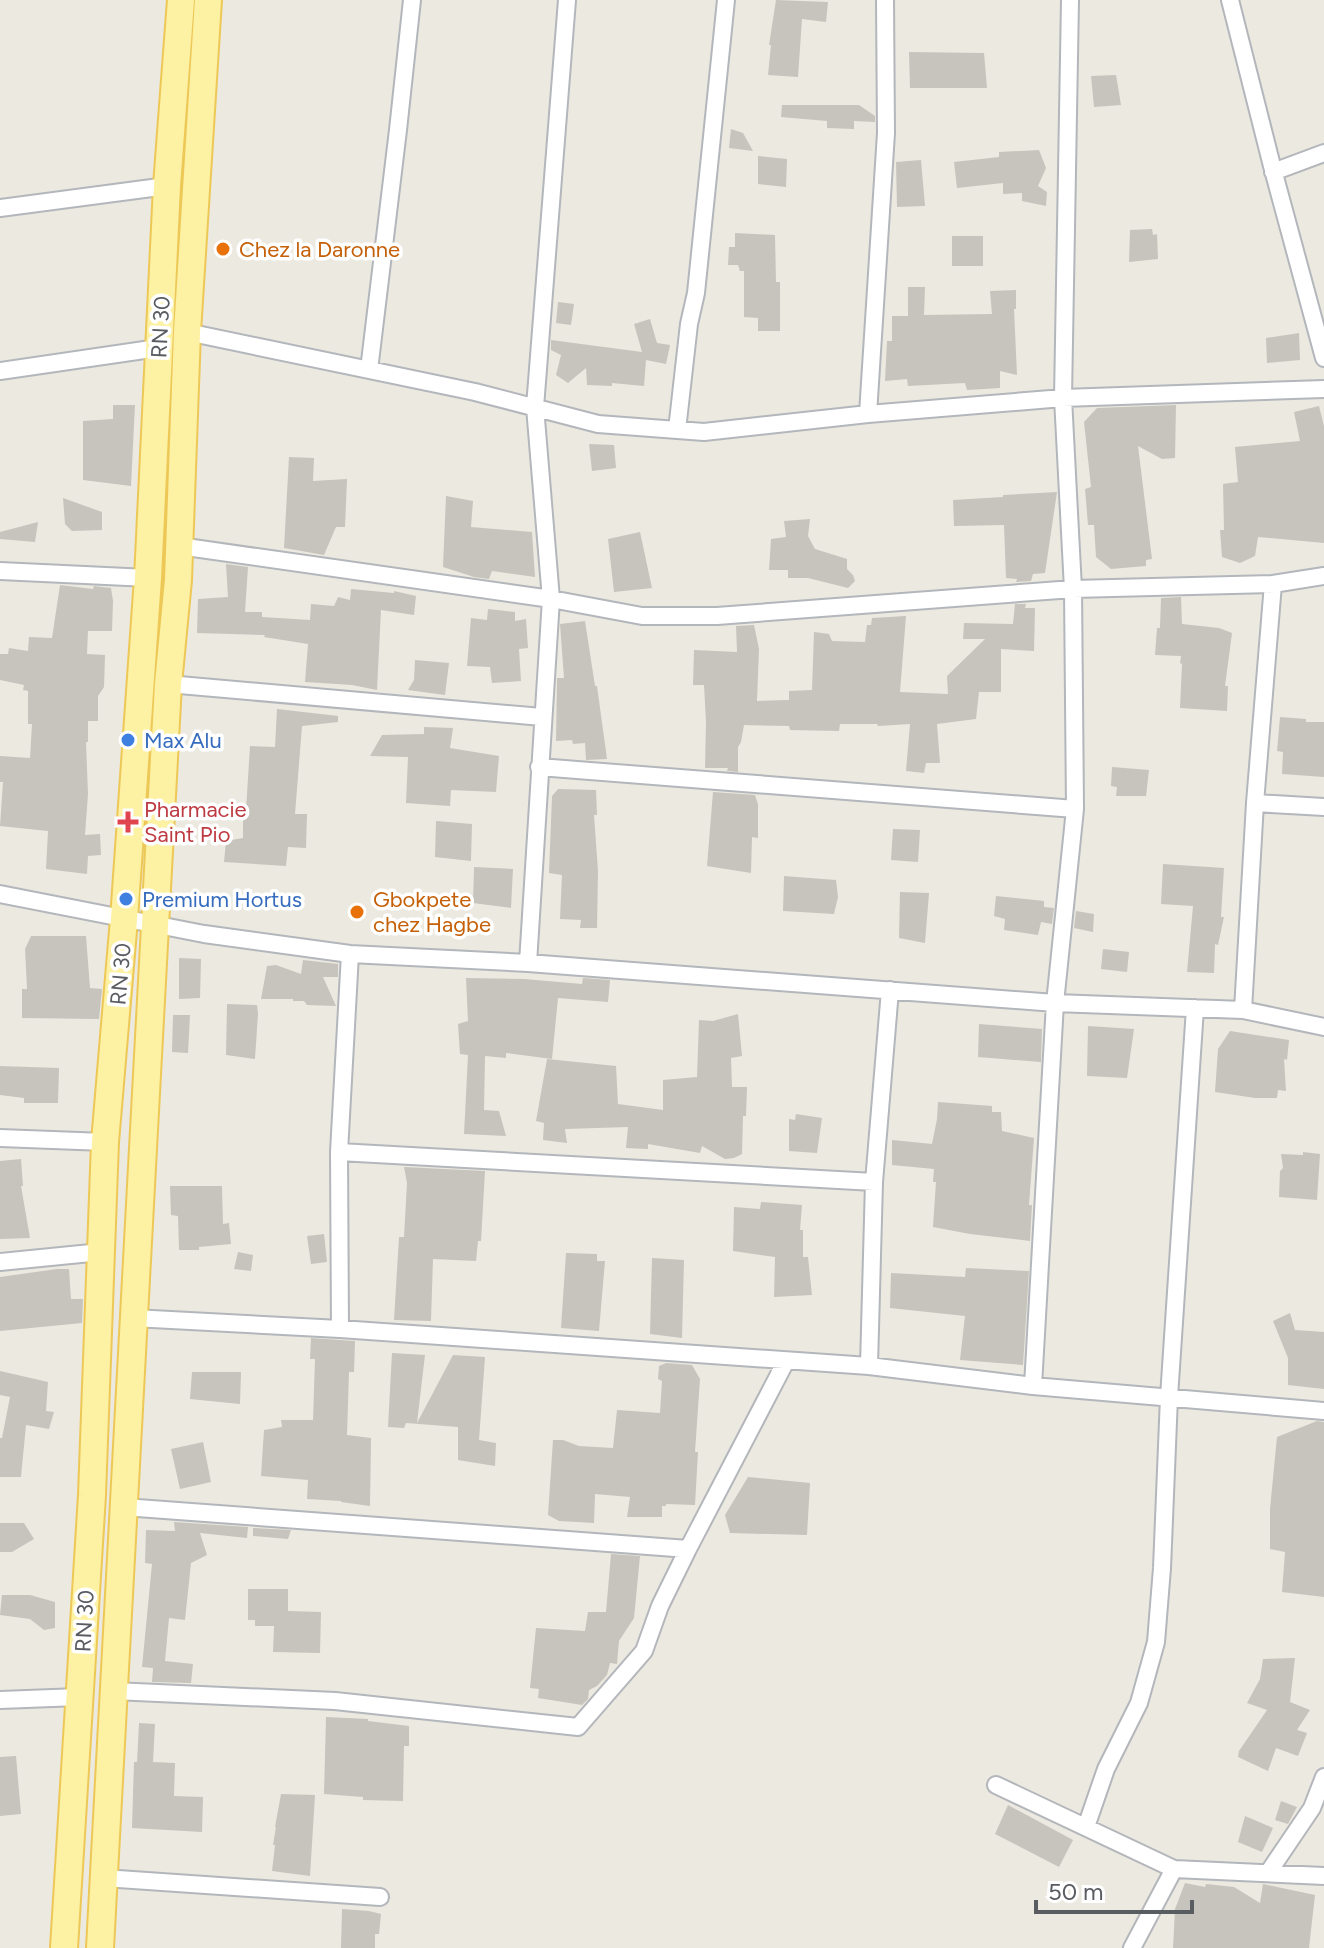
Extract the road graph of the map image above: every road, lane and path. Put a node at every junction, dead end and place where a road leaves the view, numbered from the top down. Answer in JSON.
{"nodes":[{"id":1,"x":181,"y":0,"type":"edge"},
{"id":2,"x":208,"y":0,"type":"edge"},
{"id":3,"x":412,"y":0,"type":"edge"},
{"id":4,"x":567,"y":0,"type":"edge"},
{"id":5,"x":726,"y":0,"type":"edge"},
{"id":6,"x":885,"y":0,"type":"edge"},
{"id":7,"x":1070,"y":0,"type":"edge"},
{"id":8,"x":1230,"y":0,"type":"edge"},
{"id":9,"x":1324,"y":153,"type":"edge"},
{"id":10,"x":1273,"y":172,"type":"junction"},
{"id":11,"x":167,"y":186,"type":"junction"},
{"id":12,"x":0,"y":208,"type":"edge"},
{"id":13,"x":187,"y":332,"type":"junction"},
{"id":14,"x":158,"y":348,"type":"junction"},
{"id":15,"x":1324,"y":358,"type":"edge"},
{"id":16,"x":369,"y":370,"type":"junction"},
{"id":17,"x":0,"y":371,"type":"edge"},
{"id":18,"x":1324,"y":389,"type":"edge"},
{"id":19,"x":1063,"y":398,"type":"junction"},
{"id":20,"x":535,"y":407,"type":"junction"},
{"id":21,"x":868,"y":414,"type":"junction"},
{"id":22,"x":677,"y":430,"type":"junction"},
{"id":23,"x":179,"y":546,"type":"junction"},
{"id":24,"x":0,"y":571,"type":"edge"},
{"id":25,"x":1324,"y":576,"type":"edge"},
{"id":26,"x":148,"y":578,"type":"junction"},
{"id":27,"x":1273,"y":584,"type":"junction"},
{"id":28,"x":1073,"y":589,"type":"junction"},
{"id":29,"x":551,"y":599,"type":"junction"},
{"id":30,"x":168,"y":684,"type":"junction"},
{"id":31,"x":542,"y":717,"type":"junction"},
{"id":32,"x":539,"y":767,"type":"junction"},
{"id":33,"x":1255,"y":803,"type":"junction"},
{"id":34,"x":1324,"y":807,"type":"edge"},
{"id":35,"x":1075,"y":809,"type":"junction"},
{"id":36,"x":0,"y":894,"type":"edge"},
{"id":37,"x":124,"y":919,"type":"junction"},
{"id":38,"x":155,"y":924,"type":"junction"},
{"id":39,"x":350,"y":954,"type":"junction"},
{"id":40,"x":528,"y":963,"type":"junction"},
{"id":41,"x":890,"y":990,"type":"junction"},
{"id":42,"x":1055,"y":1003,"type":"junction"},
{"id":43,"x":1195,"y":1008,"type":"junction"},
{"id":44,"x":1243,"y":1010,"type":"junction"},
{"id":45,"x":1324,"y":1027,"type":"edge"},
{"id":46,"x":0,"y":1138,"type":"edge"},
{"id":47,"x":105,"y":1142,"type":"junction"},
{"id":48,"x":339,"y":1152,"type":"junction"},
{"id":49,"x":874,"y":1182,"type":"junction"},
{"id":50,"x":101,"y":1252,"type":"junction"},
{"id":51,"x":0,"y":1262,"type":"edge"},
{"id":52,"x":133,"y":1318,"type":"junction"},
{"id":53,"x":340,"y":1329,"type":"junction"},
{"id":54,"x":786,"y":1361,"type":"junction"},
{"id":55,"x":869,"y":1366,"type":"junction"},
{"id":56,"x":1033,"y":1386,"type":"junction"},
{"id":57,"x":1169,"y":1397,"type":"junction"},
{"id":58,"x":1324,"y":1411,"type":"edge"},
{"id":59,"x":124,"y":1507,"type":"junction"},
{"id":60,"x":688,"y":1549,"type":"junction"},
{"id":61,"x":114,"y":1691,"type":"junction"},
{"id":62,"x":79,"y":1697,"type":"junction"},
{"id":63,"x":0,"y":1700,"type":"edge"},
{"id":64,"x":1324,"y":1777,"type":"edge"},
{"id":65,"x":996,"y":1785,"type":"dead end"},
{"id":66,"x":1086,"y":1827,"type":"junction"},
{"id":67,"x":1174,"y":1869,"type":"junction"},
{"id":68,"x":1268,"y":1873,"type":"junction"},
{"id":69,"x":1324,"y":1876,"type":"edge"},
{"id":70,"x":104,"y":1878,"type":"junction"},
{"id":71,"x":380,"y":1897,"type":"dead end"},
{"id":72,"x":64,"y":1948,"type":"edge"},
{"id":73,"x":100,"y":1948,"type":"edge"},
{"id":74,"x":1132,"y":1948,"type":"edge"}],
"edges":[{"from":1,"to":11,"type":"main road","name":"RN 30","number":"RN 30"},
{"from":2,"to":13,"type":"main road","number":"RN 30"},
{"from":3,"to":16,"type":"street"},
{"from":4,"to":20,"type":"street"},
{"from":5,"to":22,"type":"street"},
{"from":6,"to":21,"type":"street"},
{"from":7,"to":19,"type":"street"},
{"from":8,"to":10,"type":"street"},
{"from":9,"to":10,"type":"street"},
{"from":10,"to":15,"type":"street"},
{"from":11,"to":12,"type":"street"},
{"from":11,"to":14,"type":"main road","name":"RN 30","number":"RN 30"},
{"from":13,"to":16,"type":"street"},
{"from":13,"to":23,"type":"main road","number":"RN 30"},
{"from":14,"to":17,"type":"street"},
{"from":14,"to":26,"type":"main road","name":"RN 30","number":"RN 30"},
{"from":16,"to":20,"type":"street"},
{"from":18,"to":19,"type":"street"},
{"from":19,"to":21,"type":"street"},
{"from":19,"to":28,"type":"street"},
{"from":20,"to":22,"type":"street"},
{"from":20,"to":29,"type":"street"},
{"from":21,"to":22,"type":"street"},
{"from":23,"to":29,"type":"street"},
{"from":23,"to":30,"type":"main road","number":"RN 30"},
{"from":24,"to":26,"type":"street"},
{"from":25,"to":27,"type":"street"},
{"from":26,"to":37,"type":"main road","name":"RN 30","number":"RN 30"},
{"from":27,"to":28,"type":"street"},
{"from":27,"to":33,"type":"street"},
{"from":28,"to":29,"type":"street"},
{"from":28,"to":35,"type":"street"},
{"from":29,"to":31,"type":"street"},
{"from":30,"to":31,"type":"street"},
{"from":30,"to":38,"type":"main road","number":"RN 30"},
{"from":31,"to":32,"type":"street"},
{"from":32,"to":35,"type":"street"},
{"from":32,"to":40,"type":"street"},
{"from":33,"to":34,"type":"street"},
{"from":33,"to":44,"type":"street"},
{"from":35,"to":42,"type":"street"},
{"from":36,"to":37,"type":"street"},
{"from":37,"to":38,"type":"street"},
{"from":37,"to":47,"type":"main road","name":"RN 30","number":"RN 30"},
{"from":38,"to":39,"type":"street"},
{"from":38,"to":52,"type":"main road","number":"RN 30"},
{"from":39,"to":40,"type":"street"},
{"from":39,"to":48,"type":"street"},
{"from":40,"to":41,"type":"street"},
{"from":41,"to":42,"type":"street"},
{"from":41,"to":49,"type":"street"},
{"from":42,"to":43,"type":"street"},
{"from":42,"to":56,"type":"street"},
{"from":43,"to":44,"type":"street"},
{"from":43,"to":57,"type":"street"},
{"from":44,"to":45,"type":"street"},
{"from":46,"to":47,"type":"street"},
{"from":47,"to":50,"type":"main road","name":"RN 30","number":"RN 30"},
{"from":48,"to":49,"type":"street"},
{"from":48,"to":53,"type":"street"},
{"from":49,"to":55,"type":"street"},
{"from":50,"to":51,"type":"street"},
{"from":50,"to":62,"type":"main road","name":"RN 30","number":"RN 30"},
{"from":52,"to":53,"type":"street"},
{"from":52,"to":59,"type":"main road","number":"RN 30"},
{"from":53,"to":54,"type":"street"},
{"from":54,"to":55,"type":"street"},
{"from":54,"to":60,"type":"street"},
{"from":55,"to":56,"type":"street"},
{"from":56,"to":57,"type":"street"},
{"from":57,"to":58,"type":"street"},
{"from":57,"to":66,"type":"street"},
{"from":59,"to":60,"type":"street"},
{"from":59,"to":61,"type":"main road","number":"RN 30"},
{"from":60,"to":61,"type":"street"},
{"from":61,"to":70,"type":"main road","number":"RN 30"},
{"from":62,"to":63,"type":"street"},
{"from":62,"to":72,"type":"main road","name":"RN 30","number":"RN 30"},
{"from":64,"to":68,"type":"street"},
{"from":65,"to":66,"type":"street"},
{"from":66,"to":67,"type":"street"},
{"from":67,"to":68,"type":"street"},
{"from":67,"to":74,"type":"street"},
{"from":68,"to":69,"type":"street"},
{"from":70,"to":71,"type":"street"},
{"from":70,"to":73,"type":"main road","number":"RN 30"}]}
